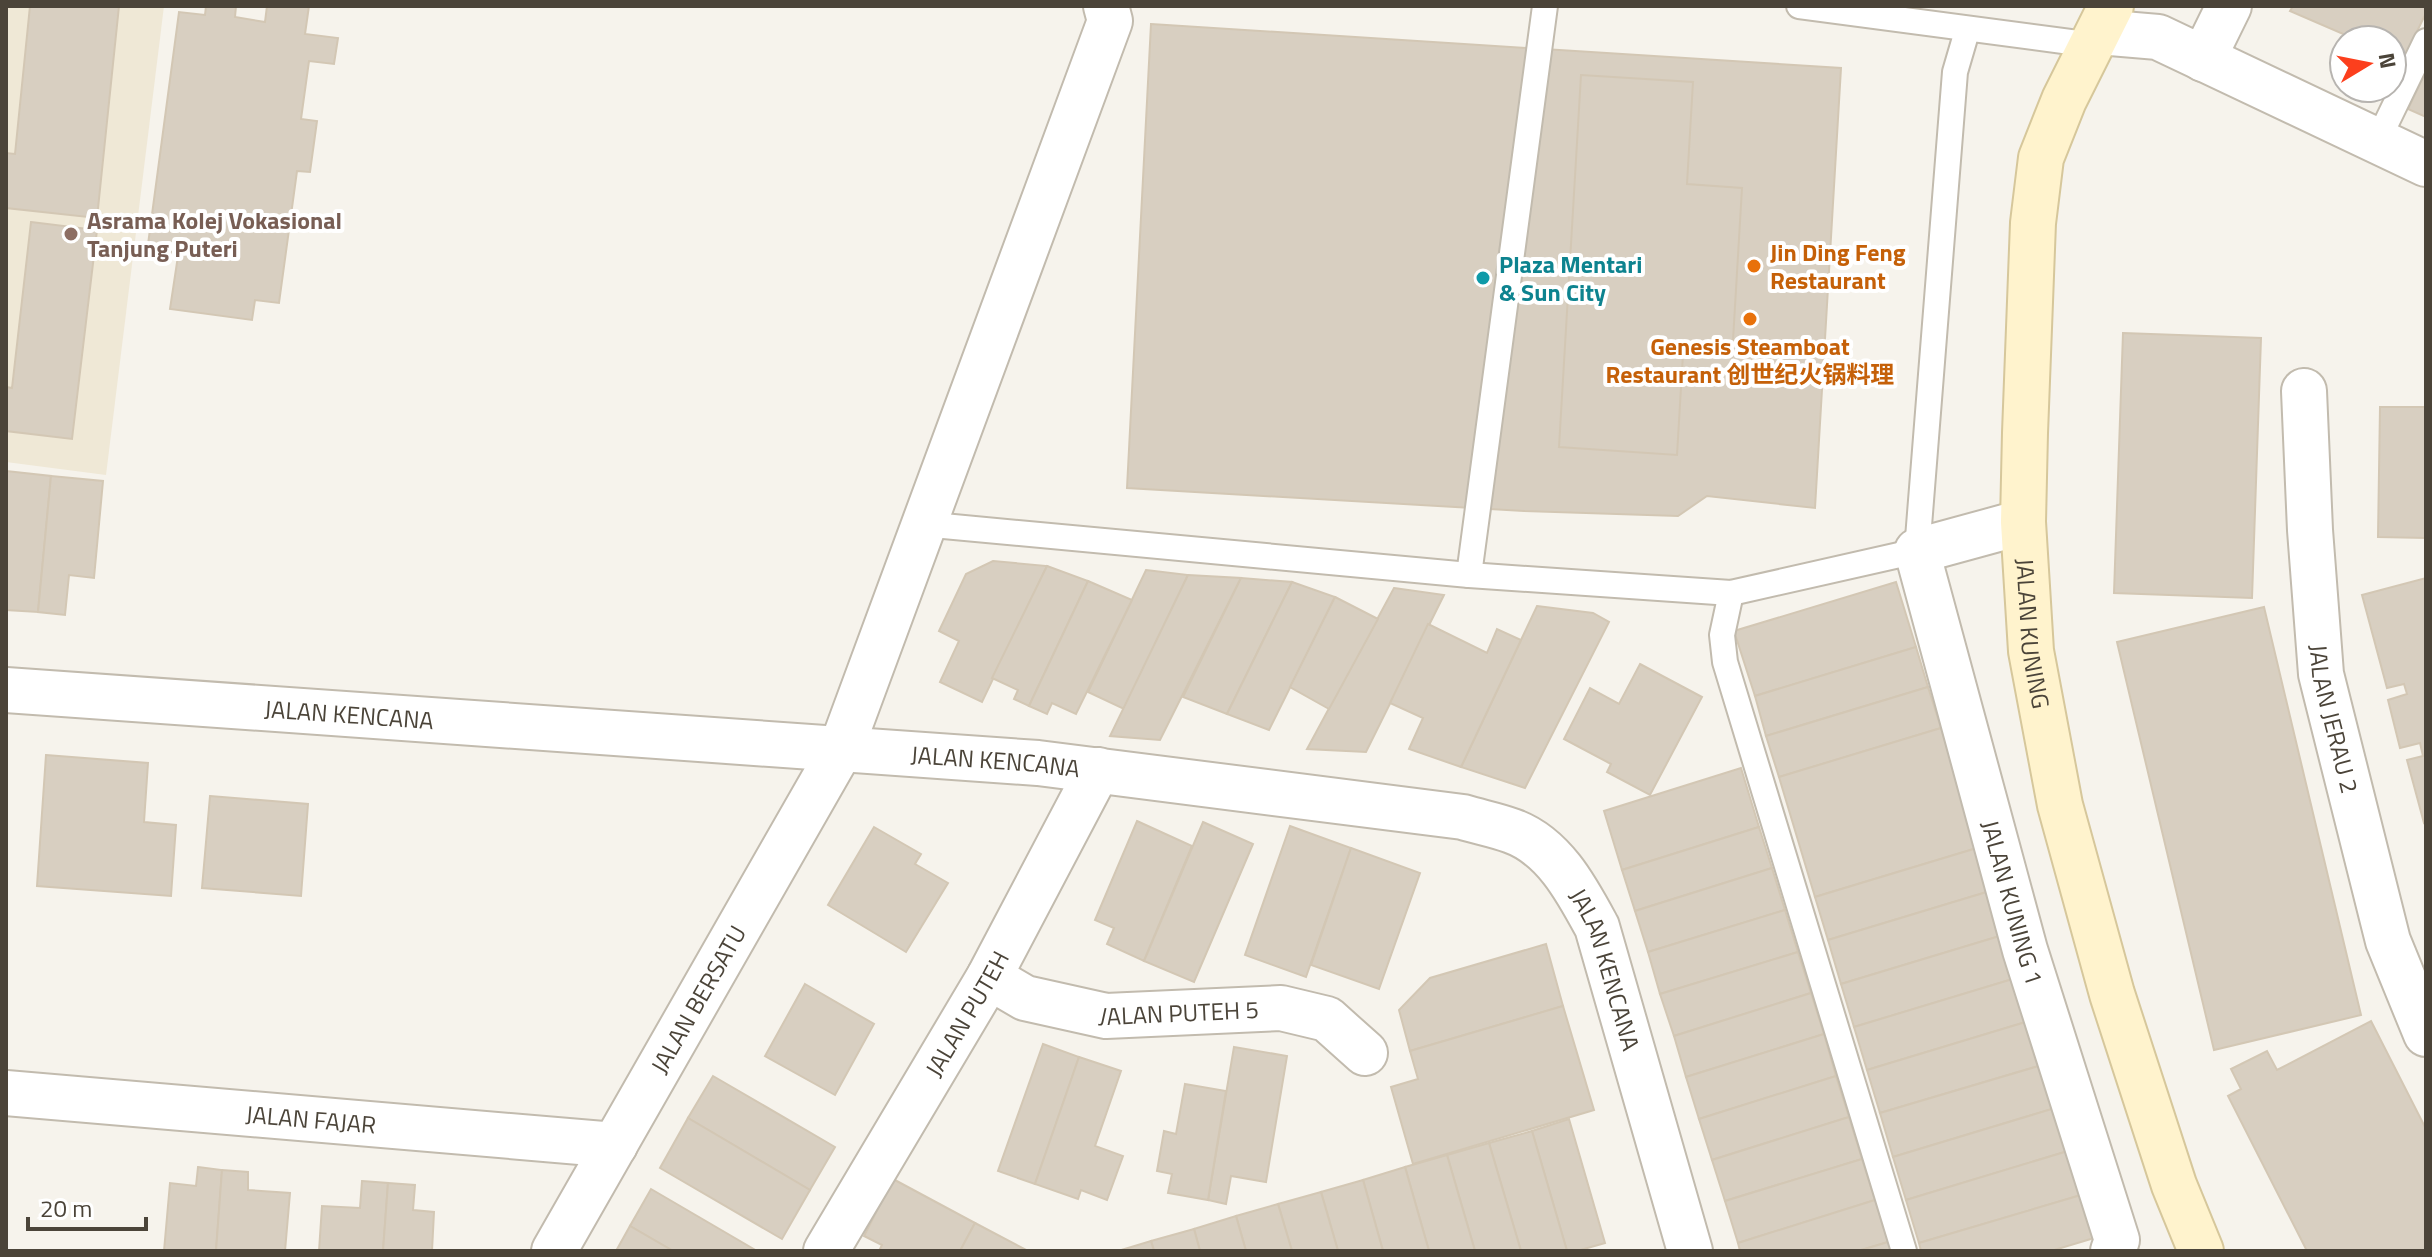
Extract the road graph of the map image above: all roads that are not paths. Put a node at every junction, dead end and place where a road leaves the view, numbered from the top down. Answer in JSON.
{"nodes":[{"id":1,"x":1106,"y":6,"type":"edge"},
{"id":2,"x":1545,"y":6,"type":"edge"},
{"id":3,"x":1799,"y":6,"type":"edge"},
{"id":4,"x":2229,"y":6,"type":"edge"},
{"id":5,"x":2148,"y":21,"type":"edge"},
{"id":6,"x":2101,"y":28,"type":"edge"},
{"id":7,"x":1967,"y":31,"type":"junction"},
{"id":8,"x":2426,"y":41,"type":"edge"},
{"id":9,"x":2203,"y":59,"type":"junction"},
{"id":10,"x":2378,"y":140,"type":"junction"},
{"id":11,"x":2426,"y":164,"type":"edge"},
{"id":12,"x":2304,"y":391,"type":"dead end"},
{"id":13,"x":2023,"y":522,"type":"junction"},
{"id":14,"x":922,"y":524,"type":"junction"},
{"id":15,"x":1917,"y":551,"type":"junction"},
{"id":16,"x":1469,"y":575,"type":"junction"},
{"id":17,"x":1731,"y":593,"type":"junction"},
{"id":18,"x":6,"y":690,"type":"edge"},
{"id":19,"x":841,"y":749,"type":"junction"},
{"id":20,"x":1098,"y":770,"type":"junction"},
{"id":21,"x":989,"y":977,"type":"junction"},
{"id":22,"x":2426,"y":1034,"type":"edge"},
{"id":23,"x":1365,"y":1053,"type":"dead end"},
{"id":24,"x":6,"y":1093,"type":"edge"},
{"id":25,"x":615,"y":1145,"type":"junction"},
{"id":26,"x":554,"y":1251,"type":"edge"},
{"id":27,"x":826,"y":1251,"type":"edge"},
{"id":28,"x":1690,"y":1251,"type":"edge"},
{"id":29,"x":1904,"y":1251,"type":"edge"},
{"id":30,"x":2113,"y":1251,"type":"edge"},
{"id":31,"x":2201,"y":1251,"type":"edge"}],
"edges":[{"from":1,"to":14,"type":"street","name":"JALAN BERSATU"},
{"from":2,"to":16,"type":"lane"},
{"from":3,"to":7,"type":"lane"},
{"from":4,"to":9,"type":"street"},
{"from":5,"to":6,"type":"street"},
{"from":5,"to":9,"type":"street"},
{"from":6,"to":7,"type":"lane"},
{"from":6,"to":13,"type":"street","name":"JALAN KUNING"},
{"from":7,"to":15,"type":"lane"},
{"from":8,"to":10,"type":"lane"},
{"from":9,"to":10,"type":"street"},
{"from":10,"to":11,"type":"street"},
{"from":12,"to":22,"type":"street","name":"JALAN JERAU 2"},
{"from":13,"to":15,"type":"street"},
{"from":13,"to":31,"type":"street","name":"JALAN KUNING"},
{"from":14,"to":16,"type":"lane"},
{"from":14,"to":19,"type":"street","name":"JALAN BERSATU"},
{"from":15,"to":17,"type":"lane"},
{"from":15,"to":30,"type":"street","name":"JALAN KUNING 1"},
{"from":16,"to":17,"type":"lane"},
{"from":17,"to":29,"type":"lane"},
{"from":18,"to":19,"type":"street","name":"JALAN KENCANA"},
{"from":19,"to":20,"type":"street","name":"JALAN KENCANA"},
{"from":19,"to":25,"type":"street","name":"JALAN BERSATU"},
{"from":20,"to":21,"type":"street","name":"JALAN PUTEH"},
{"from":20,"to":28,"type":"street","name":"JALAN KENCANA"},
{"from":21,"to":23,"type":"street","name":"JALAN PUTEH 5"},
{"from":21,"to":27,"type":"street","name":"JALAN PUTEH"},
{"from":24,"to":25,"type":"street","name":"JALAN FAJAR"},
{"from":25,"to":26,"type":"street","name":"JALAN BERSATU"}]}
